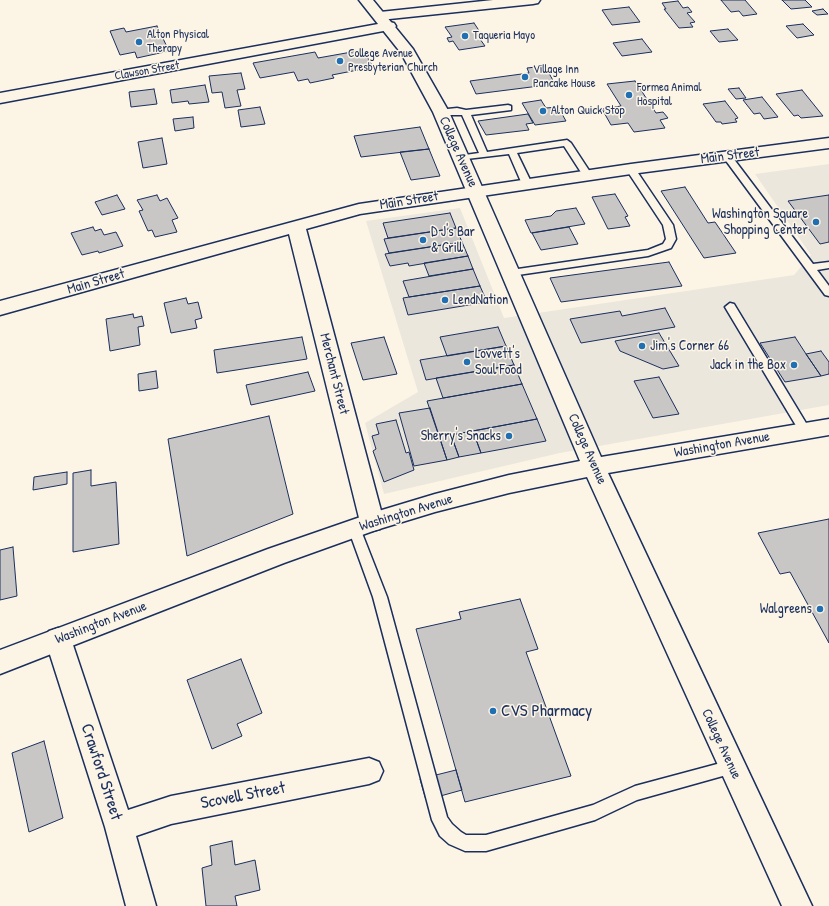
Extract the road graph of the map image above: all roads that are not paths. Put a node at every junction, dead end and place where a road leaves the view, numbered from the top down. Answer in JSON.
{"nodes":[{"id":1,"x":366,"y":0,"type":"edge"},
{"id":2,"x":533,"y":0,"type":"edge"},
{"id":3,"x":384,"y":21,"type":"junction"},
{"id":4,"x":0,"y":98,"type":"edge"},
{"id":5,"x":508,"y":108,"type":"dead end"},
{"id":6,"x":441,"y":112,"type":"junction"},
{"id":7,"x":466,"y":114,"type":"junction"},
{"id":8,"x":829,"y":143,"type":"edge"},
{"id":9,"x":512,"y":151,"type":"junction"},
{"id":10,"x":484,"y":154,"type":"junction"},
{"id":11,"x":727,"y":156,"type":"junction"},
{"id":12,"x":461,"y":158,"type":"junction"},
{"id":13,"x":630,"y":169,"type":"junction"},
{"id":14,"x":587,"y":175,"type":"junction"},
{"id":15,"x":527,"y":184,"type":"junction"},
{"id":16,"x":476,"y":192,"type":"junction"},
{"id":17,"x":296,"y":227,"type":"junction"},
{"id":18,"x":829,"y":265,"type":"edge"},
{"id":19,"x":810,"y":268,"type":"junction"},
{"id":20,"x":511,"y":273,"type":"junction"},
{"id":21,"x":829,"y":293,"type":"edge"},
{"id":22,"x":730,"y":307,"type":"dead end"},
{"id":23,"x":0,"y":308,"type":"edge"},
{"id":24,"x":829,"y":427,"type":"edge"},
{"id":25,"x":805,"y":431,"type":"junction"},
{"id":26,"x":594,"y":467,"type":"junction"},
{"id":27,"x":363,"y":525,"type":"junction"},
{"id":28,"x":58,"y":639,"type":"junction"},
{"id":29,"x":0,"y":662,"type":"edge"},
{"id":30,"x":732,"y":767,"type":"junction"},
{"id":31,"x":369,"y":771,"type":"dead end"},
{"id":32,"x":118,"y":827,"type":"junction"},
{"id":33,"x":140,"y":906,"type":"edge"},
{"id":34,"x":797,"y":906,"type":"edge"}],
"edges":[{"from":1,"to":3,"type":"street","name":"College Avenue"},
{"from":2,"to":3,"type":"street","name":"Clawson Street"},
{"from":3,"to":4,"type":"street","name":"Clawson Street"},
{"from":3,"to":6,"type":"street","name":"College Avenue"},
{"from":5,"to":7,"type":"lane"},
{"from":6,"to":7,"type":"lane"},
{"from":6,"to":12,"type":"street","name":"College Avenue"},
{"from":7,"to":10,"type":"lane"},
{"from":8,"to":11,"type":"street","name":"Main Street"},
{"from":9,"to":10,"type":"lane"},
{"from":9,"to":14,"type":"lane"},
{"from":9,"to":15,"type":"lane"},
{"from":10,"to":12,"type":"lane"},
{"from":11,"to":13,"type":"street","name":"Main Street"},
{"from":11,"to":19,"type":"lane"},
{"from":12,"to":16,"type":"street","name":"College Avenue"},
{"from":13,"to":14,"type":"street","name":"Main Street"},
{"from":13,"to":20,"type":"lane"},
{"from":14,"to":15,"type":"street","name":"Main Street"},
{"from":15,"to":16,"type":"street","name":"Main Street"},
{"from":16,"to":17,"type":"street","name":"Main Street"},
{"from":16,"to":20,"type":"street","name":"College Avenue"},
{"from":17,"to":23,"type":"street","name":"Main Street"},
{"from":17,"to":27,"type":"street","name":"Merchant Street"},
{"from":18,"to":19,"type":"lane"},
{"from":19,"to":21,"type":"lane"},
{"from":20,"to":26,"type":"street","name":"College Avenue"},
{"from":22,"to":25,"type":"lane"},
{"from":24,"to":25,"type":"street","name":"Washington Avenue"},
{"from":25,"to":26,"type":"street","name":"Washington Avenue"},
{"from":26,"to":27,"type":"street","name":"Washington Avenue"},
{"from":26,"to":30,"type":"street","name":"College Avenue"},
{"from":27,"to":28,"type":"street","name":"Washington Avenue"},
{"from":27,"to":30,"type":"lane"},
{"from":28,"to":29,"type":"street","name":"Washington Avenue"},
{"from":28,"to":32,"type":"street","name":"Crawford Street"},
{"from":30,"to":34,"type":"street","name":"College Avenue"},
{"from":31,"to":32,"type":"street","name":"Scovell Street"},
{"from":32,"to":33,"type":"street","name":"Crawford Street"}]}
